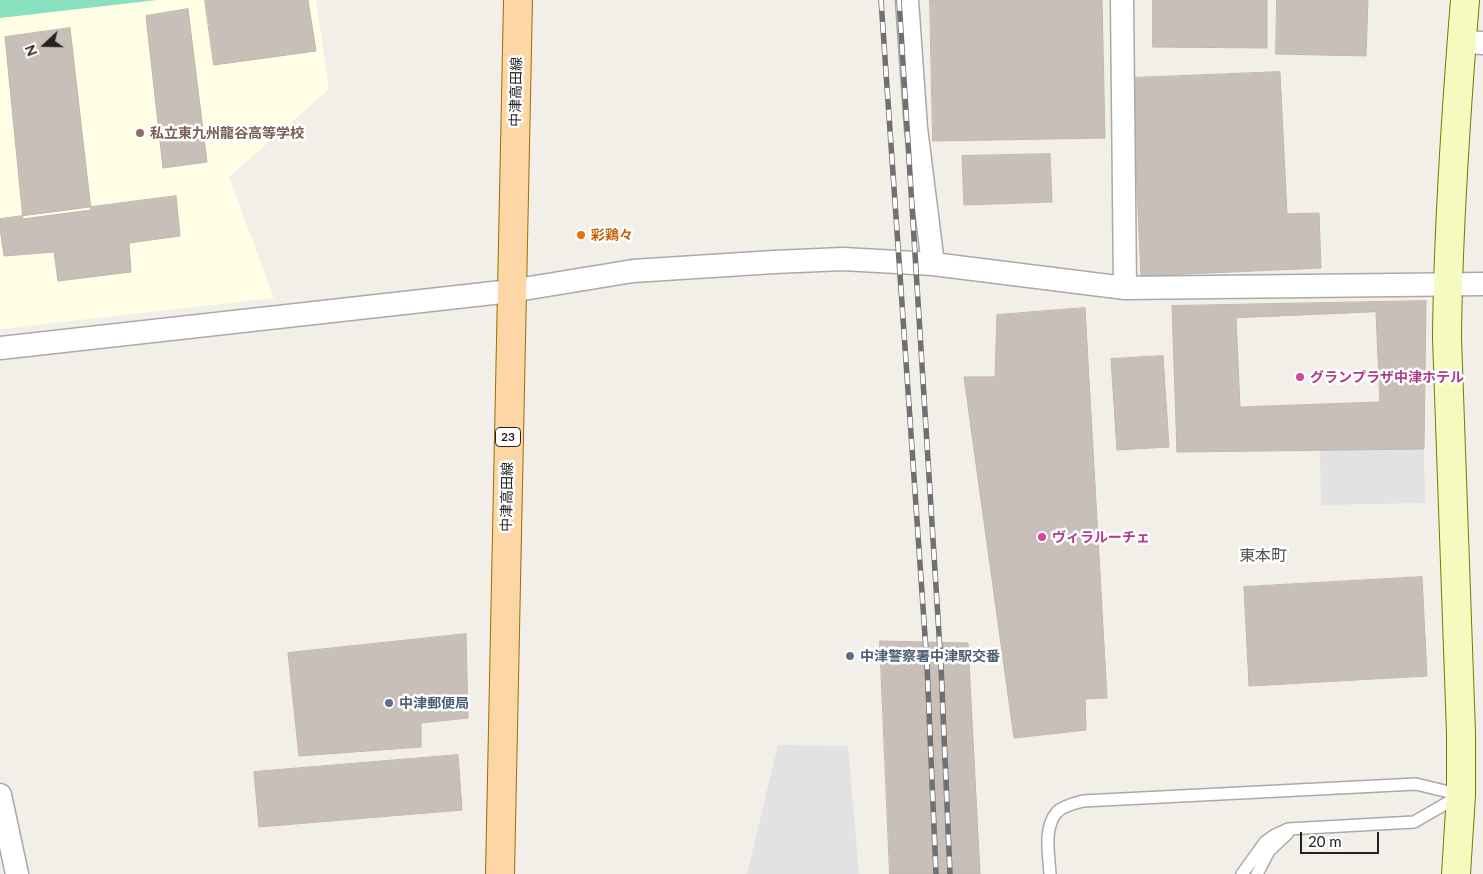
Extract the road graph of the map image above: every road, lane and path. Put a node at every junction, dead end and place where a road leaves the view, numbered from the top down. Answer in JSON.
{"nodes":[{"id":1,"x":518,"y":0,"type":"edge"},
{"id":2,"x":907,"y":0,"type":"edge"},
{"id":3,"x":1122,"y":0,"type":"edge"},
{"id":4,"x":1465,"y":0,"type":"edge"},
{"id":5,"x":1472,"y":43,"type":"edge"},
{"id":6,"x":933,"y":264,"type":"junction"},
{"id":7,"x":1447,"y":284,"type":"junction"},
{"id":8,"x":1483,"y":284,"type":"edge"},
{"id":9,"x":1125,"y":288,"type":"junction"},
{"id":10,"x":511,"y":291,"type":"junction"},
{"id":11,"x":0,"y":348,"type":"edge"},
{"id":12,"x":1472,"y":794,"type":"edge"},
{"id":13,"x":0,"y":795,"type":"edge"},
{"id":14,"x":1298,"y":828,"type":"junction"},
{"id":15,"x":17,"y":874,"type":"edge"},
{"id":16,"x":500,"y":874,"type":"edge"},
{"id":17,"x":1050,"y":874,"type":"edge"},
{"id":18,"x":1242,"y":874,"type":"edge"},
{"id":19,"x":1257,"y":874,"type":"edge"},
{"id":20,"x":1456,"y":874,"type":"edge"}],
"edges":[{"from":1,"to":10,"type":"main road","name":"中津高田線","number":"23"},
{"from":2,"to":6,"type":"street"},
{"from":3,"to":9,"type":"street"},
{"from":4,"to":5,"type":"street"},
{"from":5,"to":7,"type":"street"},
{"from":6,"to":9,"type":"street"},
{"from":6,"to":10,"type":"street"},
{"from":7,"to":8,"type":"street"},
{"from":7,"to":9,"type":"street"},
{"from":7,"to":12,"type":"street"},
{"from":10,"to":11,"type":"street"},
{"from":10,"to":16,"type":"main road","name":"中津高田線","number":"23"},
{"from":12,"to":14,"type":"lane"},
{"from":12,"to":17,"type":"lane"},
{"from":12,"to":20,"type":"street"},
{"from":13,"to":15,"type":"street"},
{"from":14,"to":18,"type":"lane"},
{"from":14,"to":19,"type":"lane"}]}
